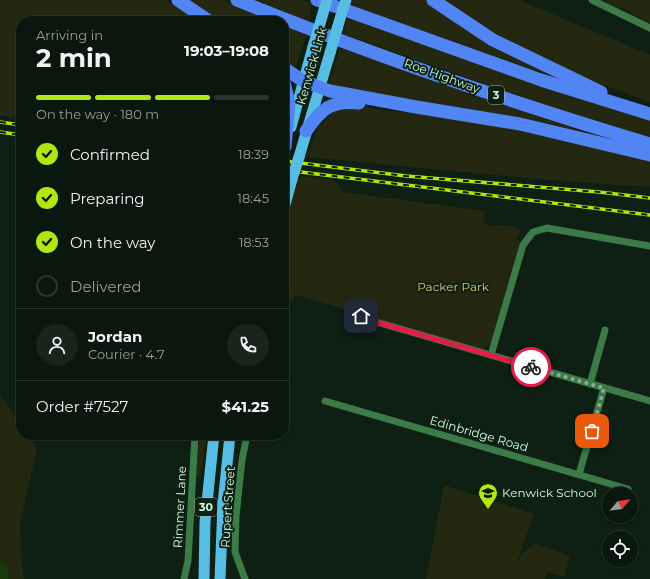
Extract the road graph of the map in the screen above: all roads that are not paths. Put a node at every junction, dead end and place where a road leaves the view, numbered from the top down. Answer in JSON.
{"nodes":[{"id":1,"x":178,"y":0,"type":"edge"},
{"id":2,"x":237,"y":0,"type":"edge"},
{"id":3,"x":317,"y":0,"type":"edge"},
{"id":4,"x":327,"y":0,"type":"edge"},
{"id":5,"x":346,"y":0,"type":"edge"},
{"id":6,"x":433,"y":0,"type":"edge"},
{"id":7,"x":592,"y":0,"type":"edge"},
{"id":8,"x":202,"y":16,"type":"edge"},
{"id":9,"x":278,"y":16,"type":"edge"},
{"id":10,"x":289,"y":20,"type":"edge"},
{"id":11,"x":650,"y":28,"type":"edge"},
{"id":12,"x":289,"y":71,"type":"edge"},
{"id":13,"x":303,"y":81,"type":"junction"},
{"id":14,"x":319,"y":88,"type":"junction"},
{"id":15,"x":416,"y":107,"type":"junction"},
{"id":16,"x":650,"y":114,"type":"edge"},
{"id":17,"x":289,"y":130,"type":"edge"},
{"id":18,"x":306,"y":130,"type":"junction"},
{"id":19,"x":650,"y":144,"type":"edge"},
{"id":20,"x":650,"y":155,"type":"edge"},
{"id":21,"x":289,"y":189,"type":"edge"},
{"id":22,"x":650,"y":246,"type":"edge"},
{"id":23,"x":361,"y":316,"type":"dead end"},
{"id":24,"x":605,"y":330,"type":"dead end"},
{"id":25,"x":491,"y":355,"type":"junction"},
{"id":26,"x":590,"y":384,"type":"junction"},
{"id":27,"x":604,"y":388,"type":"junction"},
{"id":28,"x":650,"y":401,"type":"edge"},
{"id":29,"x":325,"y":402,"type":"dead end"},
{"id":30,"x":195,"y":440,"type":"edge"},
{"id":31,"x":213,"y":440,"type":"edge"},
{"id":32,"x":229,"y":440,"type":"edge"},
{"id":33,"x":246,"y":440,"type":"edge"},
{"id":34,"x":579,"y":474,"type":"junction"},
{"id":35,"x":621,"y":487,"type":"edge"},
{"id":36,"x":184,"y":579,"type":"edge"},
{"id":37,"x":204,"y":579,"type":"edge"},
{"id":38,"x":220,"y":579,"type":"edge"},
{"id":39,"x":245,"y":579,"type":"edge"}],
"edges":[{"from":1,"to":8,"type":"highway"},
{"from":2,"to":9,"type":"highway","name":"Roe Highway","number":"3"},
{"from":3,"to":16,"type":"highway"},
{"from":4,"to":13,"type":"highway","name":"Kenwick Link","bridge":true},
{"from":5,"to":14,"type":"highway","name":"Kenwick Link","bridge":true},
{"from":6,"to":16,"type":"highway"},
{"from":7,"to":11,"type":"street"},
{"from":10,"to":19,"type":"highway","name":"Roe Highway","number":"3"},
{"from":12,"to":13,"type":"highway"},
{"from":13,"to":14,"type":"highway"},
{"from":13,"to":17,"type":"highway","name":"Kenwick Link"},
{"from":14,"to":15,"type":"highway"},
{"from":14,"to":18,"type":"highway","name":"Kenwick Link"},
{"from":15,"to":18,"type":"highway"},
{"from":15,"to":20,"type":"highway"},
{"from":18,"to":21,"type":"highway","name":"Kenwick Link","bridge":true},
{"from":22,"to":25,"type":"street"},
{"from":23,"to":25,"type":"street"},
{"from":24,"to":26,"type":"street"},
{"from":25,"to":26,"type":"street"},
{"from":26,"to":27,"type":"street"},
{"from":27,"to":28,"type":"street"},
{"from":27,"to":34,"type":"street"},
{"from":29,"to":34,"type":"street","name":"Edinbridge Road"},
{"from":30,"to":36,"type":"street","name":"Rimmer Lane"},
{"from":31,"to":37,"type":"highway","number":"30"},
{"from":32,"to":38,"type":"highway","number":"30"},
{"from":33,"to":39,"type":"street","name":"Rupert Street"},
{"from":34,"to":35,"type":"street","name":"Edinbridge Road"}]}
